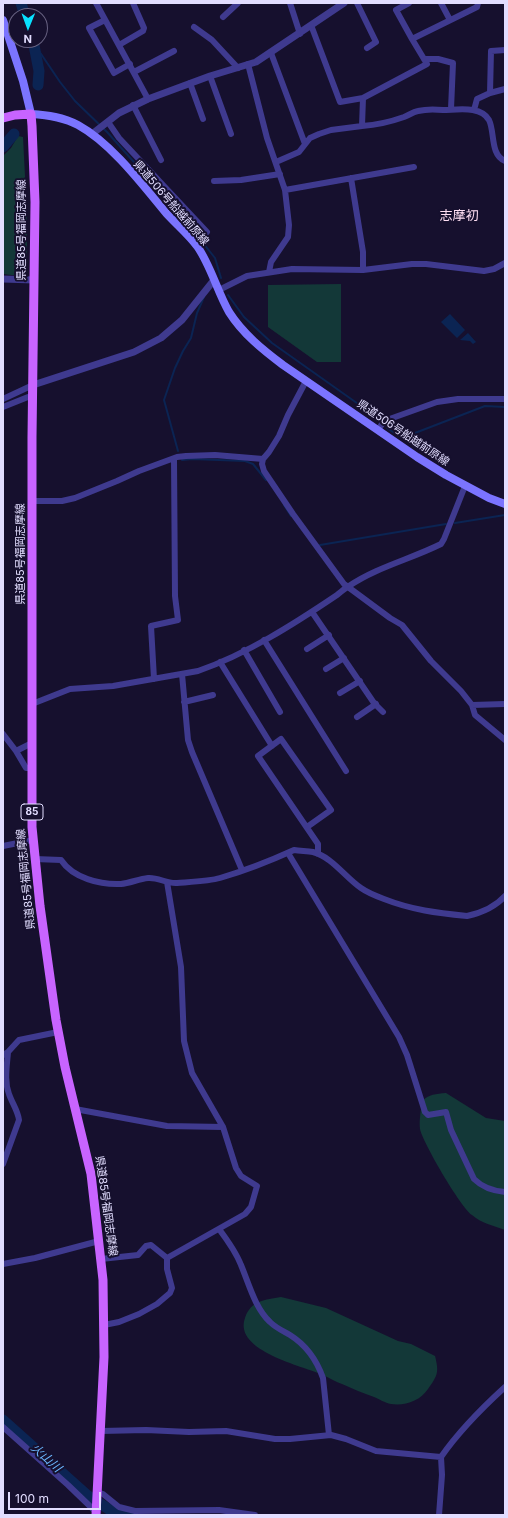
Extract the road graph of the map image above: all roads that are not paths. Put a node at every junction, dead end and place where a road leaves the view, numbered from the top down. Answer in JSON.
{"nodes":[{"id":1,"x":133,"y":3,"type":"edge"},
{"id":2,"x":238,"y":3,"type":"edge"},
{"id":3,"x":290,"y":3,"type":"edge"},
{"id":4,"x":344,"y":3,"type":"edge"},
{"id":5,"x":358,"y":3,"type":"edge"},
{"id":6,"x":409,"y":3,"type":"edge"},
{"id":7,"x":441,"y":3,"type":"edge"},
{"id":8,"x":478,"y":3,"type":"edge"},
{"id":9,"x":99,"y":4,"type":"edge"},
{"id":10,"x":223,"y":17,"type":"dead end"},
{"id":11,"x":3,"y":20,"type":"edge"},
{"id":12,"x":105,"y":20,"type":"junction"},
{"id":13,"x":450,"y":20,"type":"junction"},
{"id":14,"x":312,"y":25,"type":"junction"},
{"id":15,"x":194,"y":27,"type":"dead end"},
{"id":16,"x":300,"y":34,"type":"junction"},
{"id":17,"x":412,"y":39,"type":"junction"},
{"id":18,"x":119,"y":45,"type":"junction"},
{"id":19,"x":367,"y":48,"type":"dead end"},
{"id":20,"x":505,"y":50,"type":"edge"},
{"id":21,"x":174,"y":51,"type":"dead end"},
{"id":22,"x":271,"y":53,"type":"junction"},
{"id":23,"x":424,"y":59,"type":"junction"},
{"id":24,"x":130,"y":64,"type":"junction"},
{"id":25,"x":248,"y":64,"type":"junction"},
{"id":26,"x":238,"y":68,"type":"junction"},
{"id":27,"x":134,"y":72,"type":"junction"},
{"id":28,"x":210,"y":76,"type":"junction"},
{"id":29,"x":190,"y":83,"type":"junction"},
{"id":30,"x":505,"y":88,"type":"edge"},
{"id":31,"x":490,"y":93,"type":"junction"},
{"id":32,"x":363,"y":98,"type":"junction"},
{"id":33,"x":148,"y":99,"type":"junction"},
{"id":34,"x":133,"y":105,"type":"junction"},
{"id":35,"x":451,"y":109,"type":"junction"},
{"id":36,"x":474,"y":110,"type":"junction"},
{"id":37,"x":31,"y":114,"type":"junction"},
{"id":38,"x":3,"y":118,"type":"edge"},
{"id":39,"x":203,"y":119,"type":"dead end"},
{"id":40,"x":107,"y":123,"type":"junction"},
{"id":41,"x":362,"y":126,"type":"junction"},
{"id":42,"x":92,"y":134,"type":"junction"},
{"id":43,"x":231,"y":134,"type":"dead end"},
{"id":44,"x":305,"y":144,"type":"junction"},
{"id":45,"x":161,"y":160,"type":"dead end"},
{"id":46,"x":276,"y":162,"type":"junction"},
{"id":47,"x":505,"y":162,"type":"edge"},
{"id":48,"x":414,"y":168,"type":"dead end"},
{"id":49,"x":280,"y":174,"type":"junction"},
{"id":50,"x":351,"y":178,"type":"junction"},
{"id":51,"x":214,"y":181,"type":"dead end"},
{"id":52,"x":285,"y":190,"type":"junction"},
{"id":53,"x":193,"y":242,"type":"junction"},
{"id":54,"x":505,"y":263,"type":"edge"},
{"id":55,"x":363,"y":270,"type":"junction"},
{"id":56,"x":270,"y":272,"type":"junction"},
{"id":57,"x":3,"y":279,"type":"edge"},
{"id":58,"x":34,"y":280,"type":"junction"},
{"id":59,"x":214,"y":280,"type":"junction"},
{"id":60,"x":219,"y":290,"type":"junction"},
{"id":61,"x":306,"y":381,"type":"junction"},
{"id":62,"x":33,"y":385,"type":"junction"},
{"id":63,"x":33,"y":398,"type":"junction"},
{"id":64,"x":3,"y":399,"type":"edge"},
{"id":65,"x":505,"y":399,"type":"edge"},
{"id":66,"x":3,"y":407,"type":"edge"},
{"id":67,"x":378,"y":430,"type":"junction"},
{"id":68,"x":174,"y":458,"type":"junction"},
{"id":69,"x":263,"y":458,"type":"junction"},
{"id":70,"x":465,"y":486,"type":"junction"},
{"id":71,"x":33,"y":501,"type":"junction"},
{"id":72,"x":505,"y":504,"type":"edge"},
{"id":73,"x":348,"y":586,"type":"junction"},
{"id":74,"x":312,"y":612,"type":"junction"},
{"id":75,"x":329,"y":635,"type":"junction"},
{"id":76,"x":264,"y":640,"type":"junction"},
{"id":77,"x":307,"y":649,"type":"dead end"},
{"id":78,"x":244,"y":650,"type":"junction"},
{"id":79,"x":344,"y":658,"type":"junction"},
{"id":80,"x":220,"y":662,"type":"junction"},
{"id":81,"x":326,"y":669,"type":"dead end"},
{"id":82,"x":182,"y":674,"type":"junction"},
{"id":83,"x":154,"y":679,"type":"junction"},
{"id":84,"x":360,"y":681,"type":"junction"},
{"id":85,"x":340,"y":693,"type":"dead end"},
{"id":86,"x":213,"y":695,"type":"dead end"},
{"id":87,"x":184,"y":702,"type":"junction"},
{"id":88,"x":32,"y":704,"type":"junction"},
{"id":89,"x":376,"y":704,"type":"junction"},
{"id":90,"x":505,"y":704,"type":"edge"},
{"id":91,"x":472,"y":705,"type":"junction"},
{"id":92,"x":280,"y":712,"type":"dead end"},
{"id":93,"x":383,"y":712,"type":"dead end"},
{"id":94,"x":357,"y":717,"type":"dead end"},
{"id":95,"x":3,"y":734,"type":"edge"},
{"id":96,"x":505,"y":740,"type":"edge"},
{"id":97,"x":32,"y":743,"type":"junction"},
{"id":98,"x":272,"y":746,"type":"junction"},
{"id":99,"x":16,"y":751,"type":"junction"},
{"id":100,"x":32,"y":768,"type":"junction"},
{"id":101,"x":346,"y":771,"type":"dead end"},
{"id":102,"x":307,"y":827,"type":"junction"},
{"id":103,"x":33,"y":840,"type":"junction"},
{"id":104,"x":3,"y":846,"type":"edge"},
{"id":105,"x":288,"y":853,"type":"junction"},
{"id":106,"x":318,"y":854,"type":"junction"},
{"id":107,"x":35,"y":859,"type":"junction"},
{"id":108,"x":242,"y":870,"type":"junction"},
{"id":109,"x":167,"y":882,"type":"junction"},
{"id":110,"x":505,"y":896,"type":"edge"},
{"id":111,"x":58,"y":1032,"type":"junction"},
{"id":112,"x":5,"y":1053,"type":"edge"},
{"id":113,"x":6,"y":1092,"type":"edge"},
{"id":114,"x":75,"y":1109,"type":"junction"},
{"id":115,"x":223,"y":1127,"type":"junction"},
{"id":116,"x":3,"y":1164,"type":"edge"},
{"id":117,"x":505,"y":1192,"type":"edge"},
{"id":118,"x":219,"y":1229,"type":"junction"},
{"id":119,"x":99,"y":1241,"type":"junction"},
{"id":120,"x":167,"y":1258,"type":"junction"},
{"id":121,"x":101,"y":1259,"type":"junction"},
{"id":122,"x":3,"y":1264,"type":"edge"},
{"id":123,"x":104,"y":1325,"type":"junction"},
{"id":124,"x":505,"y":1387,"type":"edge"},
{"id":125,"x":3,"y":1427,"type":"edge"},
{"id":126,"x":101,"y":1431,"type":"junction"},
{"id":127,"x":329,"y":1435,"type":"junction"},
{"id":128,"x":441,"y":1457,"type":"junction"},
{"id":129,"x":97,"y":1492,"type":"junction"},
{"id":130,"x":96,"y":1514,"type":"edge"},
{"id":131,"x":255,"y":1515,"type":"edge"},
{"id":132,"x":439,"y":1515,"type":"edge"}],
"edges":[{"from":1,"to":18,"type":"street"},
{"from":2,"to":10,"type":"street"},
{"from":3,"to":16,"type":"street"},
{"from":4,"to":14,"type":"street"},
{"from":5,"to":19,"type":"street"},
{"from":6,"to":17,"type":"street"},
{"from":7,"to":13,"type":"street"},
{"from":8,"to":13,"type":"street"},
{"from":9,"to":12,"type":"street"},
{"from":11,"to":37,"type":"main road"},
{"from":12,"to":18,"type":"street"},
{"from":12,"to":24,"type":"street"},
{"from":13,"to":17,"type":"street"},
{"from":14,"to":16,"type":"street"},
{"from":14,"to":32,"type":"street"},
{"from":15,"to":26,"type":"street"},
{"from":16,"to":22,"type":"street"},
{"from":17,"to":23,"type":"street"},
{"from":18,"to":24,"type":"street"},
{"from":20,"to":31,"type":"street"},
{"from":21,"to":27,"type":"street"},
{"from":22,"to":25,"type":"street"},
{"from":22,"to":44,"type":"street"},
{"from":23,"to":32,"type":"street"},
{"from":23,"to":35,"type":"street"},
{"from":24,"to":27,"type":"street"},
{"from":25,"to":26,"type":"street"},
{"from":25,"to":46,"type":"street"},
{"from":26,"to":28,"type":"street"},
{"from":27,"to":33,"type":"street"},
{"from":28,"to":29,"type":"street"},
{"from":28,"to":43,"type":"street"},
{"from":29,"to":33,"type":"street"},
{"from":29,"to":39,"type":"street"},
{"from":30,"to":31,"type":"street"},
{"from":31,"to":36,"type":"street"},
{"from":32,"to":41,"type":"street"},
{"from":33,"to":34,"type":"street"},
{"from":34,"to":40,"type":"street"},
{"from":34,"to":45,"type":"street"},
{"from":35,"to":36,"type":"street"},
{"from":35,"to":41,"type":"street"},
{"from":36,"to":47,"type":"street"},
{"from":37,"to":38,"type":"main road"},
{"from":37,"to":42,"type":"main road","name":"県道506号船越前原線"},
{"from":37,"to":58,"type":"main road","name":"県道85号福岡志摩線","number":"85"},
{"from":40,"to":42,"type":"street"},
{"from":40,"to":53,"type":"street"},
{"from":41,"to":44,"type":"street"},
{"from":42,"to":53,"type":"main road","name":"県道506号船越前原線"},
{"from":44,"to":46,"type":"street"},
{"from":46,"to":49,"type":"street"},
{"from":48,"to":50,"type":"street"},
{"from":49,"to":51,"type":"street"},
{"from":49,"to":52,"type":"street"},
{"from":50,"to":52,"type":"street"},
{"from":50,"to":55,"type":"street"},
{"from":52,"to":56,"type":"street"},
{"from":53,"to":59,"type":"main road","name":"県道506号船越前原線"},
{"from":54,"to":55,"type":"street"},
{"from":55,"to":56,"type":"street"},
{"from":56,"to":60,"type":"street"},
{"from":57,"to":58,"type":"street"},
{"from":58,"to":62,"type":"main road","name":"県道85号福岡志摩線","number":"85"},
{"from":59,"to":60,"type":"main road","name":"県道506号船越前原線"},
{"from":59,"to":62,"type":"street"},
{"from":60,"to":61,"type":"main road","name":"県道506号船越前原線"},
{"from":61,"to":67,"type":"main road","name":"県道506号船越前原線"},
{"from":61,"to":69,"type":"street"},
{"from":62,"to":63,"type":"main road","name":"県道85号福岡志摩線","number":"85"},
{"from":62,"to":64,"type":"street"},
{"from":63,"to":66,"type":"street"},
{"from":63,"to":71,"type":"main road","name":"県道85号福岡志摩線","number":"85"},
{"from":65,"to":67,"type":"street"},
{"from":67,"to":70,"type":"main road","name":"県道506号船越前原線"},
{"from":68,"to":69,"type":"street"},
{"from":68,"to":71,"type":"street"},
{"from":68,"to":83,"type":"street"},
{"from":69,"to":73,"type":"street"},
{"from":70,"to":72,"type":"main road","name":"県道506号船越前原線"},
{"from":70,"to":73,"type":"street"},
{"from":71,"to":88,"type":"main road","name":"県道85号福岡志摩線","number":"85"},
{"from":73,"to":74,"type":"street"},
{"from":73,"to":91,"type":"street"},
{"from":74,"to":75,"type":"street"},
{"from":74,"to":76,"type":"street"},
{"from":75,"to":77,"type":"street"},
{"from":75,"to":79,"type":"street"},
{"from":76,"to":78,"type":"street"},
{"from":76,"to":101,"type":"street"},
{"from":78,"to":80,"type":"street"},
{"from":78,"to":92,"type":"street"},
{"from":79,"to":81,"type":"street"},
{"from":79,"to":84,"type":"street"},
{"from":80,"to":82,"type":"street"},
{"from":80,"to":98,"type":"street"},
{"from":82,"to":83,"type":"street"},
{"from":82,"to":87,"type":"street"},
{"from":83,"to":88,"type":"street"},
{"from":84,"to":85,"type":"street"},
{"from":84,"to":89,"type":"street"},
{"from":86,"to":87,"type":"street"},
{"from":87,"to":108,"type":"street"},
{"from":88,"to":97,"type":"main road","name":"県道85号福岡志摩線","number":"85"},
{"from":89,"to":93,"type":"street"},
{"from":89,"to":94,"type":"street"},
{"from":90,"to":91,"type":"street"},
{"from":91,"to":96,"type":"street"},
{"from":95,"to":99,"type":"street"},
{"from":97,"to":99,"type":"street"},
{"from":97,"to":100,"type":"main road","name":"県道85号福岡志摩線","number":"85"},
{"from":98,"to":102,"type":"street"},
{"from":98,"to":102,"type":"street"},
{"from":99,"to":100,"type":"street"},
{"from":100,"to":103,"type":"main road","name":"県道85号福岡志摩線","number":"85"},
{"from":102,"to":106,"type":"street"},
{"from":103,"to":104,"type":"street"},
{"from":103,"to":107,"type":"main road","name":"県道85号福岡志摩線","number":"85"},
{"from":105,"to":106,"type":"street"},
{"from":105,"to":108,"type":"street"},
{"from":105,"to":117,"type":"street"},
{"from":106,"to":110,"type":"street"},
{"from":107,"to":109,"type":"street"},
{"from":107,"to":111,"type":"main road","name":"県道85号福岡志摩線","number":"85"},
{"from":108,"to":109,"type":"street"},
{"from":109,"to":115,"type":"street"},
{"from":111,"to":112,"type":"street"},
{"from":111,"to":114,"type":"main road","name":"県道85号福岡志摩線","number":"85"},
{"from":112,"to":113,"type":"street"},
{"from":113,"to":116,"type":"street"},
{"from":114,"to":115,"type":"street"},
{"from":114,"to":119,"type":"main road","name":"県道85号福岡志摩線","number":"85"},
{"from":115,"to":118,"type":"street"},
{"from":118,"to":120,"type":"street"},
{"from":118,"to":127,"type":"street"},
{"from":119,"to":121,"type":"main road","name":"県道85号福岡志摩線","number":"85"},
{"from":119,"to":122,"type":"street"},
{"from":120,"to":121,"type":"street"},
{"from":120,"to":123,"type":"street"},
{"from":121,"to":123,"type":"main road","name":"県道85号福岡志摩線","number":"85"},
{"from":123,"to":126,"type":"main road","name":"県道85号福岡志摩線","number":"85"},
{"from":124,"to":128,"type":"street"},
{"from":125,"to":130,"type":"street"},
{"from":126,"to":127,"type":"street"},
{"from":126,"to":129,"type":"main road","name":"県道85号福岡志摩線","number":"85"},
{"from":127,"to":128,"type":"street"},
{"from":128,"to":132,"type":"street"},
{"from":129,"to":130,"type":"main road","name":"県道85号福岡志摩線","number":"85"},
{"from":129,"to":131,"type":"street"}]}
